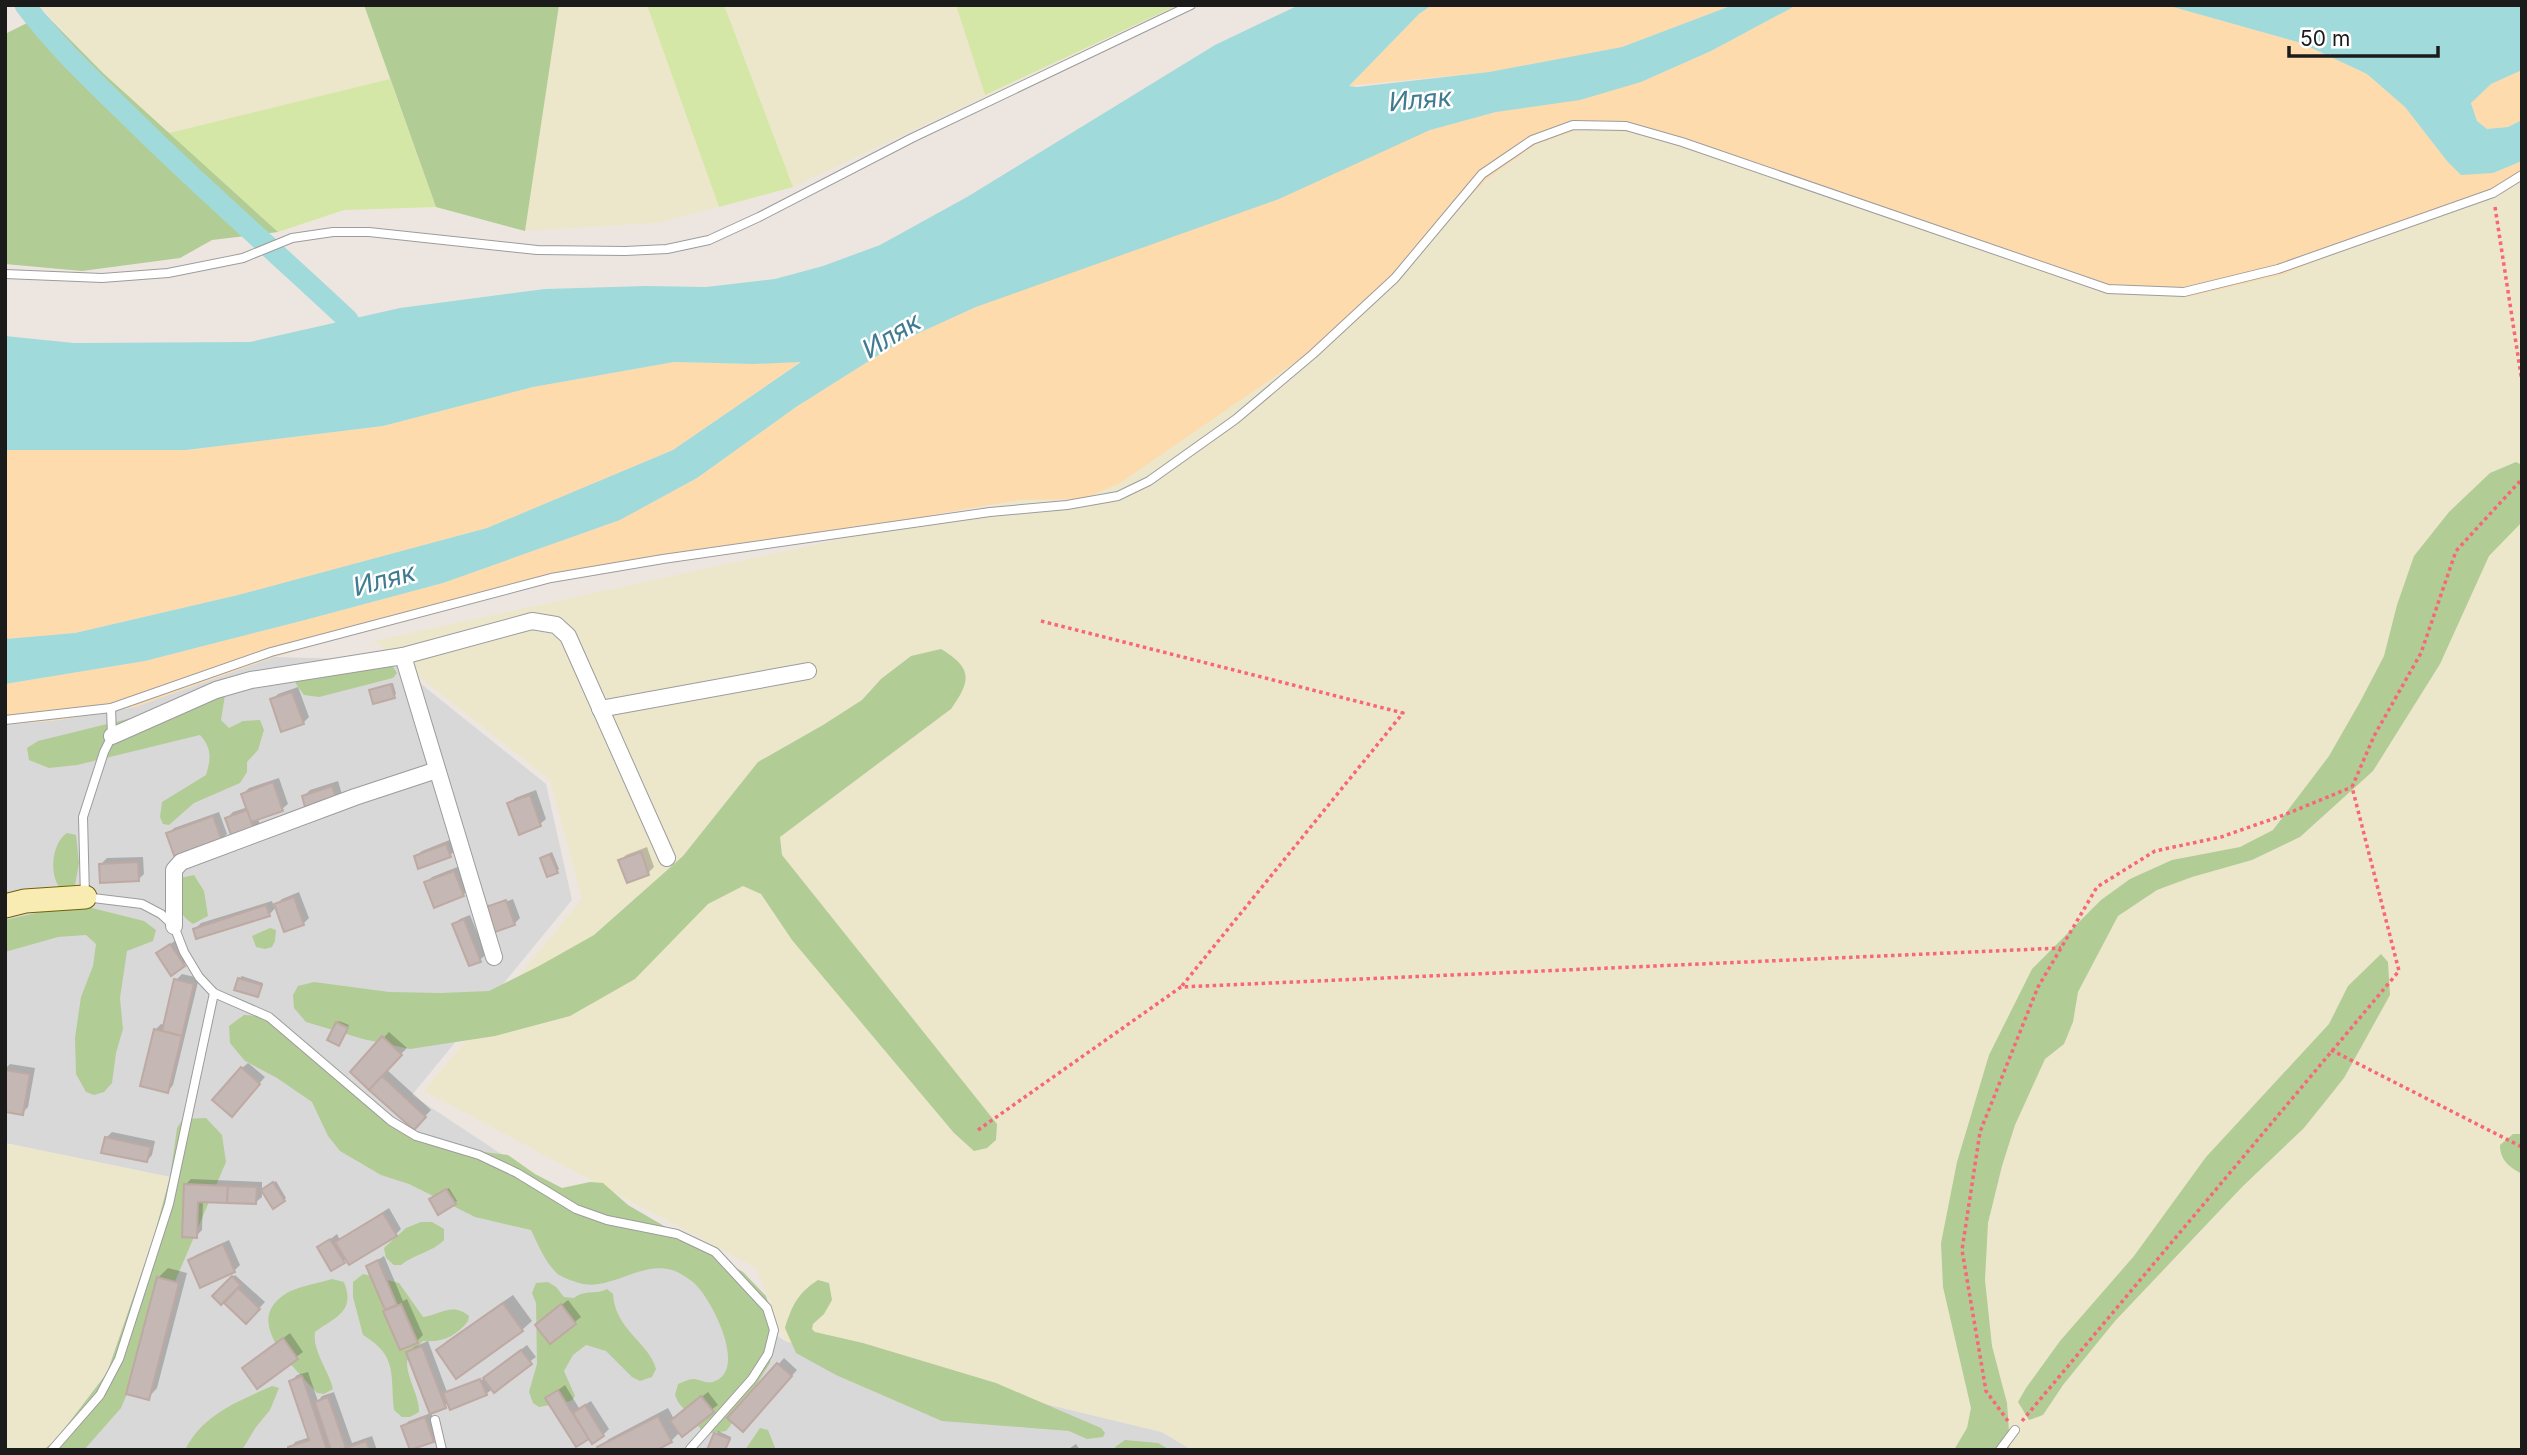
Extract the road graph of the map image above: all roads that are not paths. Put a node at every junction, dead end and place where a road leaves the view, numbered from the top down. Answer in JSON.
{"nodes":[{"id":1,"x":1191,"y":5,"type":"edge"},
{"id":2,"x":2522,"y":175,"type":"edge"},
{"id":3,"x":5,"y":274,"type":"edge"},
{"id":4,"x":403,"y":656,"type":"junction"},
{"id":5,"x":808,"y":671,"type":"dead end"},
{"id":6,"x":111,"y":708,"type":"junction"},
{"id":7,"x":600,"y":709,"type":"junction"},
{"id":8,"x":5,"y":720,"type":"edge"},
{"id":9,"x":112,"y":736,"type":"junction"},
{"id":10,"x":437,"y":770,"type":"junction"},
{"id":11,"x":667,"y":858,"type":"dead end"},
{"id":12,"x":85,"y":897,"type":"junction"},
{"id":13,"x":5,"y":906,"type":"edge"},
{"id":14,"x":174,"y":926,"type":"junction"},
{"id":15,"x":494,"y":957,"type":"dead end"},
{"id":16,"x":214,"y":993,"type":"junction"},
{"id":17,"x":435,"y":1420,"type":"dead end"},
{"id":18,"x":2015,"y":1430,"type":"road end"},
{"id":19,"x":689,"y":1449,"type":"edge"},
{"id":20,"x":52,"y":1450,"type":"edge"},
{"id":21,"x":442,"y":1450,"type":"edge"},
{"id":22,"x":2000,"y":1450,"type":"edge"}],
"edges":[{"from":1,"to":3,"type":"lane"},
{"from":2,"to":6,"type":"lane"},
{"from":4,"to":7,"type":"street"},
{"from":4,"to":9,"type":"street"},
{"from":4,"to":10,"type":"street"},
{"from":5,"to":7,"type":"street"},
{"from":6,"to":8,"type":"lane"},
{"from":6,"to":9,"type":"lane"},
{"from":7,"to":11,"type":"street"},
{"from":9,"to":12,"type":"lane"},
{"from":10,"to":14,"type":"street"},
{"from":10,"to":15,"type":"street"},
{"from":12,"to":13,"type":"street"},
{"from":12,"to":14,"type":"lane"},
{"from":14,"to":16,"type":"lane"},
{"from":16,"to":19,"type":"lane"},
{"from":16,"to":20,"type":"lane"},
{"from":17,"to":21,"type":"lane"},
{"from":18,"to":22,"type":"lane"}]}
